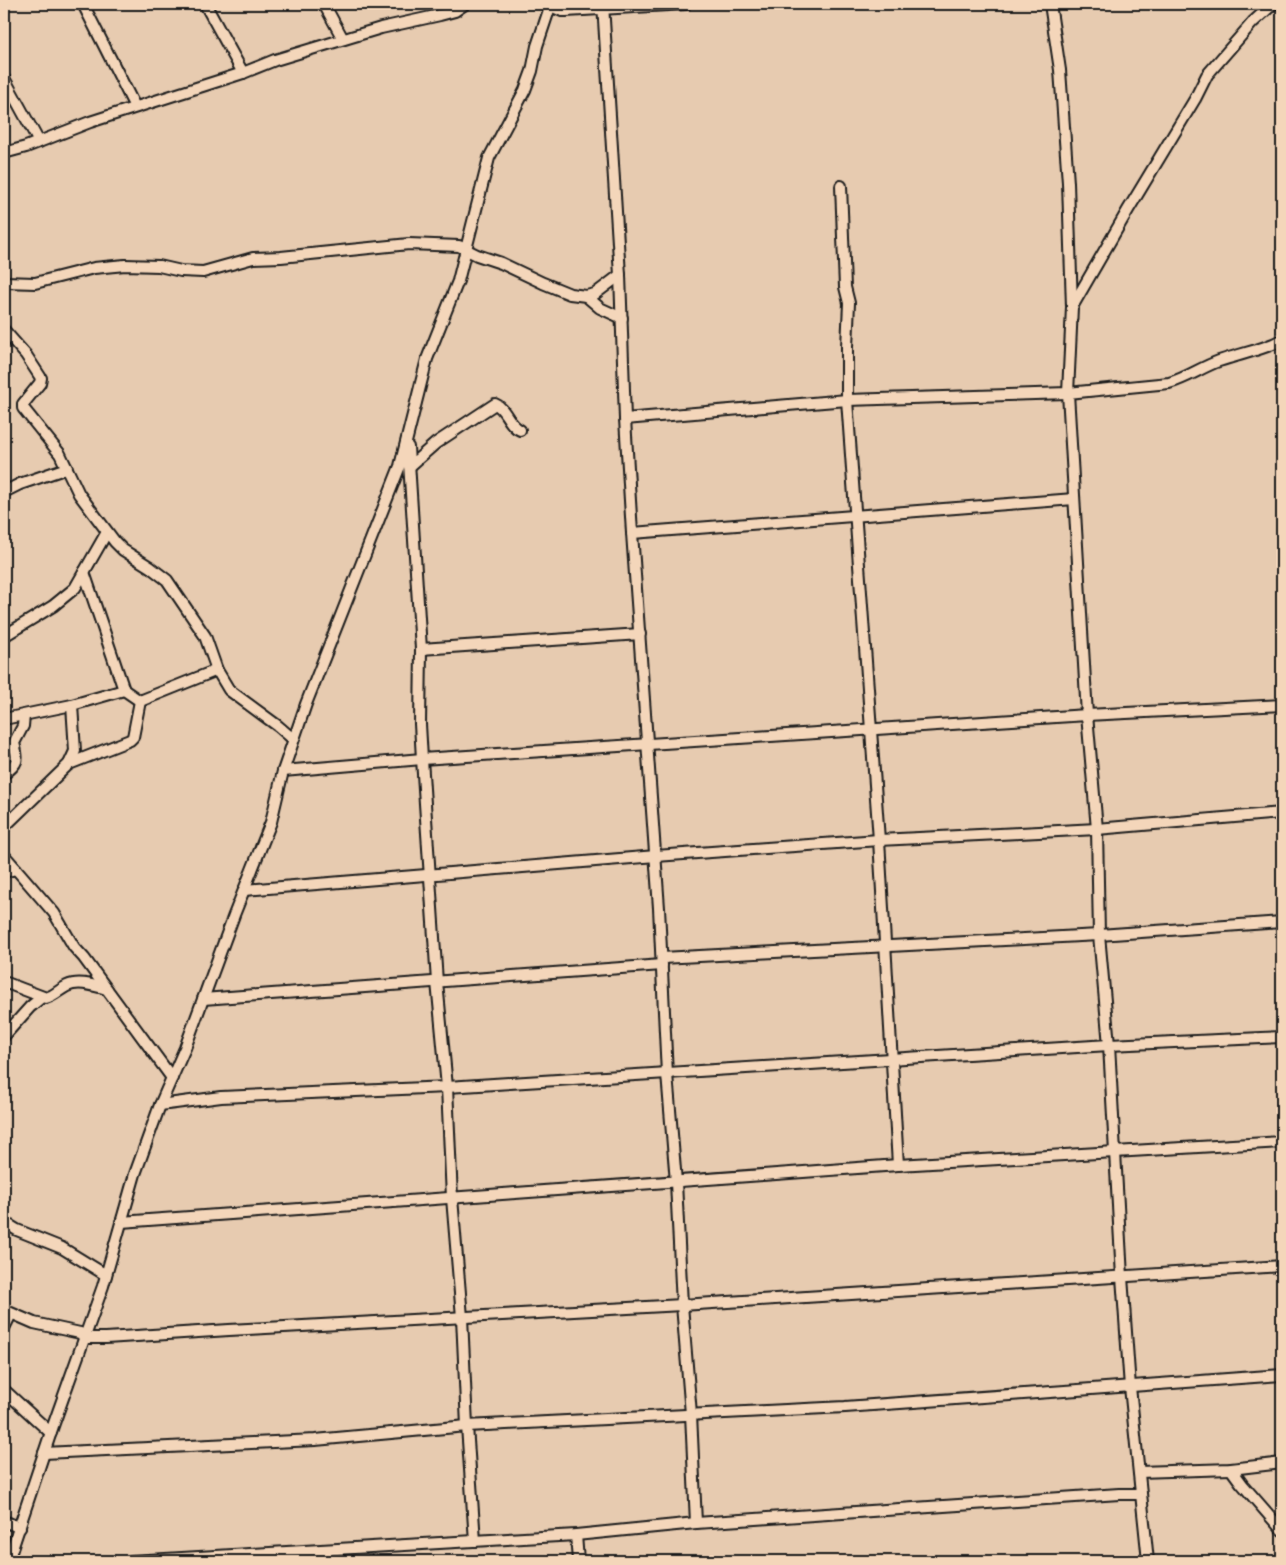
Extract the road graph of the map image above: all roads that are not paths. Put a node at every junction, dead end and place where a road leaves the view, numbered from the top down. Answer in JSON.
{"nodes":[{"id":1,"x":83,"y":4,"type":"edge"},
{"id":2,"x":205,"y":4,"type":"edge"},
{"id":3,"x":324,"y":4,"type":"edge"},
{"id":4,"x":466,"y":4,"type":"edge"},
{"id":5,"x":686,"y":4,"type":"edge"},
{"id":6,"x":1050,"y":4,"type":"edge"},
{"id":7,"x":1273,"y":4,"type":"edge"},
{"id":8,"x":549,"y":5,"type":"edge"},
{"id":9,"x":603,"y":6,"type":"edge"},
{"id":10,"x":344,"y":39,"type":"junction"},
{"id":11,"x":242,"y":72,"type":"junction"},
{"id":12,"x":4,"y":78,"type":"edge"},
{"id":13,"x":135,"y":107,"type":"junction"},
{"id":14,"x":39,"y":142,"type":"junction"},
{"id":15,"x":4,"y":154,"type":"edge"},
{"id":16,"x":841,"y":186,"type":"dead end"},
{"id":17,"x":466,"y":249,"type":"junction"},
{"id":18,"x":620,"y":275,"type":"junction"},
{"id":19,"x":4,"y":282,"type":"edge"},
{"id":20,"x":586,"y":296,"type":"junction"},
{"id":21,"x":1072,"y":307,"type":"junction"},
{"id":22,"x":622,"y":318,"type":"junction"},
{"id":23,"x":4,"y":330,"type":"edge"},
{"id":24,"x":1282,"y":340,"type":"edge"},
{"id":25,"x":1068,"y":393,"type":"junction"},
{"id":26,"x":847,"y":400,"type":"junction"},
{"id":27,"x":625,"y":419,"type":"junction"},
{"id":28,"x":520,"y":430,"type":"dead end"},
{"id":29,"x":407,"y":441,"type":"junction"},
{"id":30,"x":410,"y":466,"type":"junction"},
{"id":31,"x":68,"y":468,"type":"junction"},
{"id":32,"x":4,"y":492,"type":"edge"},
{"id":33,"x":1074,"y":499,"type":"junction"},
{"id":34,"x":855,"y":516,"type":"junction"},
{"id":35,"x":107,"y":532,"type":"junction"},
{"id":36,"x":632,"y":533,"type":"junction"},
{"id":37,"x":84,"y":572,"type":"junction"},
{"id":38,"x":640,"y":634,"type":"junction"},
{"id":39,"x":4,"y":636,"type":"edge"},
{"id":40,"x":421,"y":649,"type":"junction"},
{"id":41,"x":218,"y":670,"type":"junction"},
{"id":42,"x":124,"y":690,"type":"junction"},
{"id":43,"x":140,"y":701,"type":"junction"},
{"id":44,"x":72,"y":705,"type":"junction"},
{"id":45,"x":1282,"y":705,"type":"edge"},
{"id":46,"x":24,"y":715,"type":"junction"},
{"id":47,"x":1087,"y":715,"type":"junction"},
{"id":48,"x":4,"y":719,"type":"edge"},
{"id":49,"x":870,"y":730,"type":"junction"},
{"id":50,"x":293,"y":739,"type":"junction"},
{"id":51,"x":648,"y":745,"type":"junction"},
{"id":52,"x":422,"y":760,"type":"junction"},
{"id":53,"x":69,"y":764,"type":"junction"},
{"id":54,"x":283,"y":771,"type":"junction"},
{"id":55,"x":4,"y":774,"type":"edge"},
{"id":56,"x":1282,"y":813,"type":"edge"},
{"id":57,"x":4,"y":827,"type":"edge"},
{"id":58,"x":1097,"y":829,"type":"junction"},
{"id":59,"x":879,"y":840,"type":"junction"},
{"id":60,"x":4,"y":855,"type":"edge"},
{"id":61,"x":656,"y":856,"type":"junction"},
{"id":62,"x":16,"y":869,"type":"junction"},
{"id":63,"x":4,"y":872,"type":"edge"},
{"id":64,"x":430,"y":874,"type":"junction"},
{"id":65,"x":244,"y":890,"type":"junction"},
{"id":66,"x":1282,"y":922,"type":"edge"},
{"id":67,"x":1099,"y":935,"type":"junction"},
{"id":68,"x":884,"y":945,"type":"junction"},
{"id":69,"x":662,"y":961,"type":"junction"},
{"id":70,"x":4,"y":982,"type":"edge"},
{"id":71,"x":437,"y":982,"type":"junction"},
{"id":72,"x":107,"y":990,"type":"junction"},
{"id":73,"x":42,"y":997,"type":"junction"},
{"id":74,"x":203,"y":999,"type":"junction"},
{"id":75,"x":4,"y":1036,"type":"edge"},
{"id":76,"x":1282,"y":1037,"type":"edge"},
{"id":77,"x":1109,"y":1045,"type":"junction"},
{"id":78,"x":891,"y":1059,"type":"junction"},
{"id":79,"x":667,"y":1074,"type":"junction"},
{"id":80,"x":172,"y":1078,"type":"junction"},
{"id":81,"x":447,"y":1087,"type":"junction"},
{"id":82,"x":160,"y":1105,"type":"junction"},
{"id":83,"x":1282,"y":1142,"type":"edge"},
{"id":84,"x":1114,"y":1151,"type":"junction"},
{"id":85,"x":898,"y":1165,"type":"junction"},
{"id":86,"x":676,"y":1182,"type":"junction"},
{"id":87,"x":452,"y":1198,"type":"junction"},
{"id":88,"x":4,"y":1222,"type":"edge"},
{"id":89,"x":121,"y":1222,"type":"junction"},
{"id":90,"x":1282,"y":1266,"type":"edge"},
{"id":91,"x":106,"y":1275,"type":"junction"},
{"id":92,"x":1122,"y":1277,"type":"junction"},
{"id":93,"x":682,"y":1304,"type":"junction"},
{"id":94,"x":8,"y":1312,"type":"edge"},
{"id":95,"x":462,"y":1317,"type":"junction"},
{"id":96,"x":4,"y":1328,"type":"edge"},
{"id":97,"x":85,"y":1338,"type":"junction"},
{"id":98,"x":1282,"y":1375,"type":"edge"},
{"id":99,"x":1130,"y":1387,"type":"junction"},
{"id":100,"x":4,"y":1390,"type":"edge"},
{"id":101,"x":691,"y":1414,"type":"junction"},
{"id":102,"x":467,"y":1426,"type":"junction"},
{"id":103,"x":51,"y":1433,"type":"junction"},
{"id":104,"x":44,"y":1453,"type":"junction"},
{"id":105,"x":1282,"y":1463,"type":"edge"},
{"id":106,"x":1231,"y":1468,"type":"junction"},
{"id":107,"x":1138,"y":1472,"type":"junction"},
{"id":108,"x":1141,"y":1494,"type":"junction"},
{"id":109,"x":4,"y":1521,"type":"edge"},
{"id":110,"x":696,"y":1523,"type":"junction"},
{"id":111,"x":20,"y":1528,"type":"junction"},
{"id":112,"x":1282,"y":1530,"type":"edge"},
{"id":113,"x":576,"y":1535,"type":"junction"},
{"id":114,"x":476,"y":1541,"type":"junction"},
{"id":115,"x":327,"y":1550,"type":"junction"},
{"id":116,"x":8,"y":1561,"type":"edge"},
{"id":117,"x":131,"y":1561,"type":"edge"},
{"id":118,"x":328,"y":1561,"type":"edge"},
{"id":119,"x":578,"y":1561,"type":"edge"},
{"id":120,"x":1148,"y":1561,"type":"edge"}],
"edges":[{"from":1,"to":13,"type":"street"},
{"from":2,"to":11,"type":"street"},
{"from":3,"to":10,"type":"street"},
{"from":4,"to":10,"type":"street"},
{"from":5,"to":9,"type":"street"},
{"from":6,"to":21,"type":"street"},
{"from":7,"to":21,"type":"street"},
{"from":8,"to":9,"type":"street"},
{"from":8,"to":17,"type":"street"},
{"from":9,"to":18,"type":"street"},
{"from":10,"to":11,"type":"street"},
{"from":11,"to":13,"type":"street"},
{"from":12,"to":14,"type":"street"},
{"from":13,"to":14,"type":"street"},
{"from":14,"to":15,"type":"street"},
{"from":16,"to":26,"type":"street"},
{"from":17,"to":19,"type":"street"},
{"from":17,"to":20,"type":"street"},
{"from":17,"to":29,"type":"street"},
{"from":18,"to":20,"type":"street"},
{"from":18,"to":22,"type":"street"},
{"from":20,"to":22,"type":"street"},
{"from":21,"to":25,"type":"street"},
{"from":22,"to":27,"type":"street"},
{"from":23,"to":31,"type":"street"},
{"from":24,"to":25,"type":"street"},
{"from":25,"to":26,"type":"street"},
{"from":25,"to":33,"type":"street"},
{"from":26,"to":27,"type":"street"},
{"from":26,"to":34,"type":"street"},
{"from":27,"to":36,"type":"street"},
{"from":28,"to":30,"type":"street"},
{"from":29,"to":30,"type":"street"},
{"from":29,"to":50,"type":"street"},
{"from":30,"to":40,"type":"street"},
{"from":31,"to":32,"type":"street"},
{"from":31,"to":35,"type":"street"},
{"from":33,"to":34,"type":"street"},
{"from":33,"to":47,"type":"street"},
{"from":34,"to":36,"type":"street"},
{"from":34,"to":49,"type":"street"},
{"from":35,"to":37,"type":"street"},
{"from":35,"to":41,"type":"street"},
{"from":36,"to":38,"type":"street"},
{"from":37,"to":39,"type":"street"},
{"from":37,"to":42,"type":"street"},
{"from":38,"to":40,"type":"street"},
{"from":38,"to":51,"type":"street"},
{"from":40,"to":52,"type":"street"},
{"from":41,"to":43,"type":"street"},
{"from":41,"to":50,"type":"street"},
{"from":42,"to":43,"type":"street"},
{"from":42,"to":44,"type":"street"},
{"from":43,"to":53,"type":"street"},
{"from":44,"to":46,"type":"street"},
{"from":44,"to":53,"type":"street"},
{"from":45,"to":47,"type":"street"},
{"from":46,"to":48,"type":"street"},
{"from":46,"to":55,"type":"street"},
{"from":47,"to":49,"type":"street"},
{"from":47,"to":58,"type":"street"},
{"from":49,"to":51,"type":"street"},
{"from":49,"to":59,"type":"street"},
{"from":50,"to":54,"type":"street"},
{"from":51,"to":52,"type":"street"},
{"from":51,"to":61,"type":"street"},
{"from":52,"to":54,"type":"street"},
{"from":52,"to":64,"type":"street"},
{"from":53,"to":57,"type":"street"},
{"from":54,"to":65,"type":"street"},
{"from":56,"to":58,"type":"street"},
{"from":58,"to":59,"type":"street"},
{"from":58,"to":67,"type":"street"},
{"from":59,"to":61,"type":"street"},
{"from":59,"to":68,"type":"street"},
{"from":60,"to":62,"type":"street"},
{"from":61,"to":64,"type":"street"},
{"from":61,"to":69,"type":"street"},
{"from":62,"to":63,"type":"street"},
{"from":62,"to":72,"type":"street"},
{"from":64,"to":65,"type":"street"},
{"from":64,"to":71,"type":"street"},
{"from":65,"to":74,"type":"street"},
{"from":66,"to":67,"type":"street"},
{"from":67,"to":68,"type":"street"},
{"from":67,"to":77,"type":"street"},
{"from":68,"to":69,"type":"street"},
{"from":68,"to":78,"type":"street"},
{"from":69,"to":71,"type":"street"},
{"from":69,"to":79,"type":"street"},
{"from":70,"to":73,"type":"street"},
{"from":71,"to":74,"type":"street"},
{"from":71,"to":81,"type":"street"},
{"from":72,"to":73,"type":"street"},
{"from":72,"to":80,"type":"street"},
{"from":73,"to":75,"type":"street"},
{"from":74,"to":80,"type":"street"},
{"from":76,"to":77,"type":"street"},
{"from":77,"to":78,"type":"street"},
{"from":77,"to":84,"type":"street"},
{"from":78,"to":79,"type":"street"},
{"from":78,"to":85,"type":"street"},
{"from":79,"to":81,"type":"street"},
{"from":79,"to":86,"type":"street"},
{"from":80,"to":82,"type":"street"},
{"from":81,"to":82,"type":"street"},
{"from":81,"to":87,"type":"street"},
{"from":82,"to":89,"type":"street"},
{"from":83,"to":84,"type":"street"},
{"from":84,"to":85,"type":"street"},
{"from":84,"to":92,"type":"street"},
{"from":85,"to":86,"type":"street"},
{"from":86,"to":87,"type":"street"},
{"from":86,"to":93,"type":"street"},
{"from":87,"to":89,"type":"street"},
{"from":87,"to":95,"type":"street"},
{"from":88,"to":91,"type":"street"},
{"from":89,"to":91,"type":"street"},
{"from":90,"to":92,"type":"street"},
{"from":91,"to":97,"type":"street"},
{"from":92,"to":93,"type":"street"},
{"from":92,"to":99,"type":"street"},
{"from":93,"to":95,"type":"street"},
{"from":93,"to":101,"type":"street"},
{"from":94,"to":96,"type":"street"},
{"from":94,"to":97,"type":"street"},
{"from":95,"to":97,"type":"street"},
{"from":95,"to":102,"type":"street"},
{"from":97,"to":103,"type":"street"},
{"from":98,"to":99,"type":"street"},
{"from":99,"to":101,"type":"street"},
{"from":99,"to":107,"type":"street"},
{"from":100,"to":103,"type":"street"},
{"from":101,"to":102,"type":"street"},
{"from":101,"to":110,"type":"street"},
{"from":102,"to":104,"type":"street"},
{"from":102,"to":114,"type":"street"},
{"from":103,"to":104,"type":"street"},
{"from":104,"to":111,"type":"street"},
{"from":105,"to":106,"type":"street"},
{"from":106,"to":107,"type":"street"},
{"from":106,"to":112,"type":"street"},
{"from":107,"to":108,"type":"street"},
{"from":108,"to":110,"type":"street"},
{"from":108,"to":120,"type":"street"},
{"from":109,"to":111,"type":"street"},
{"from":110,"to":113,"type":"street"},
{"from":111,"to":116,"type":"street"},
{"from":113,"to":114,"type":"street"},
{"from":113,"to":119,"type":"street"},
{"from":114,"to":115,"type":"street"},
{"from":115,"to":117,"type":"street"},
{"from":115,"to":118,"type":"street"}]}
